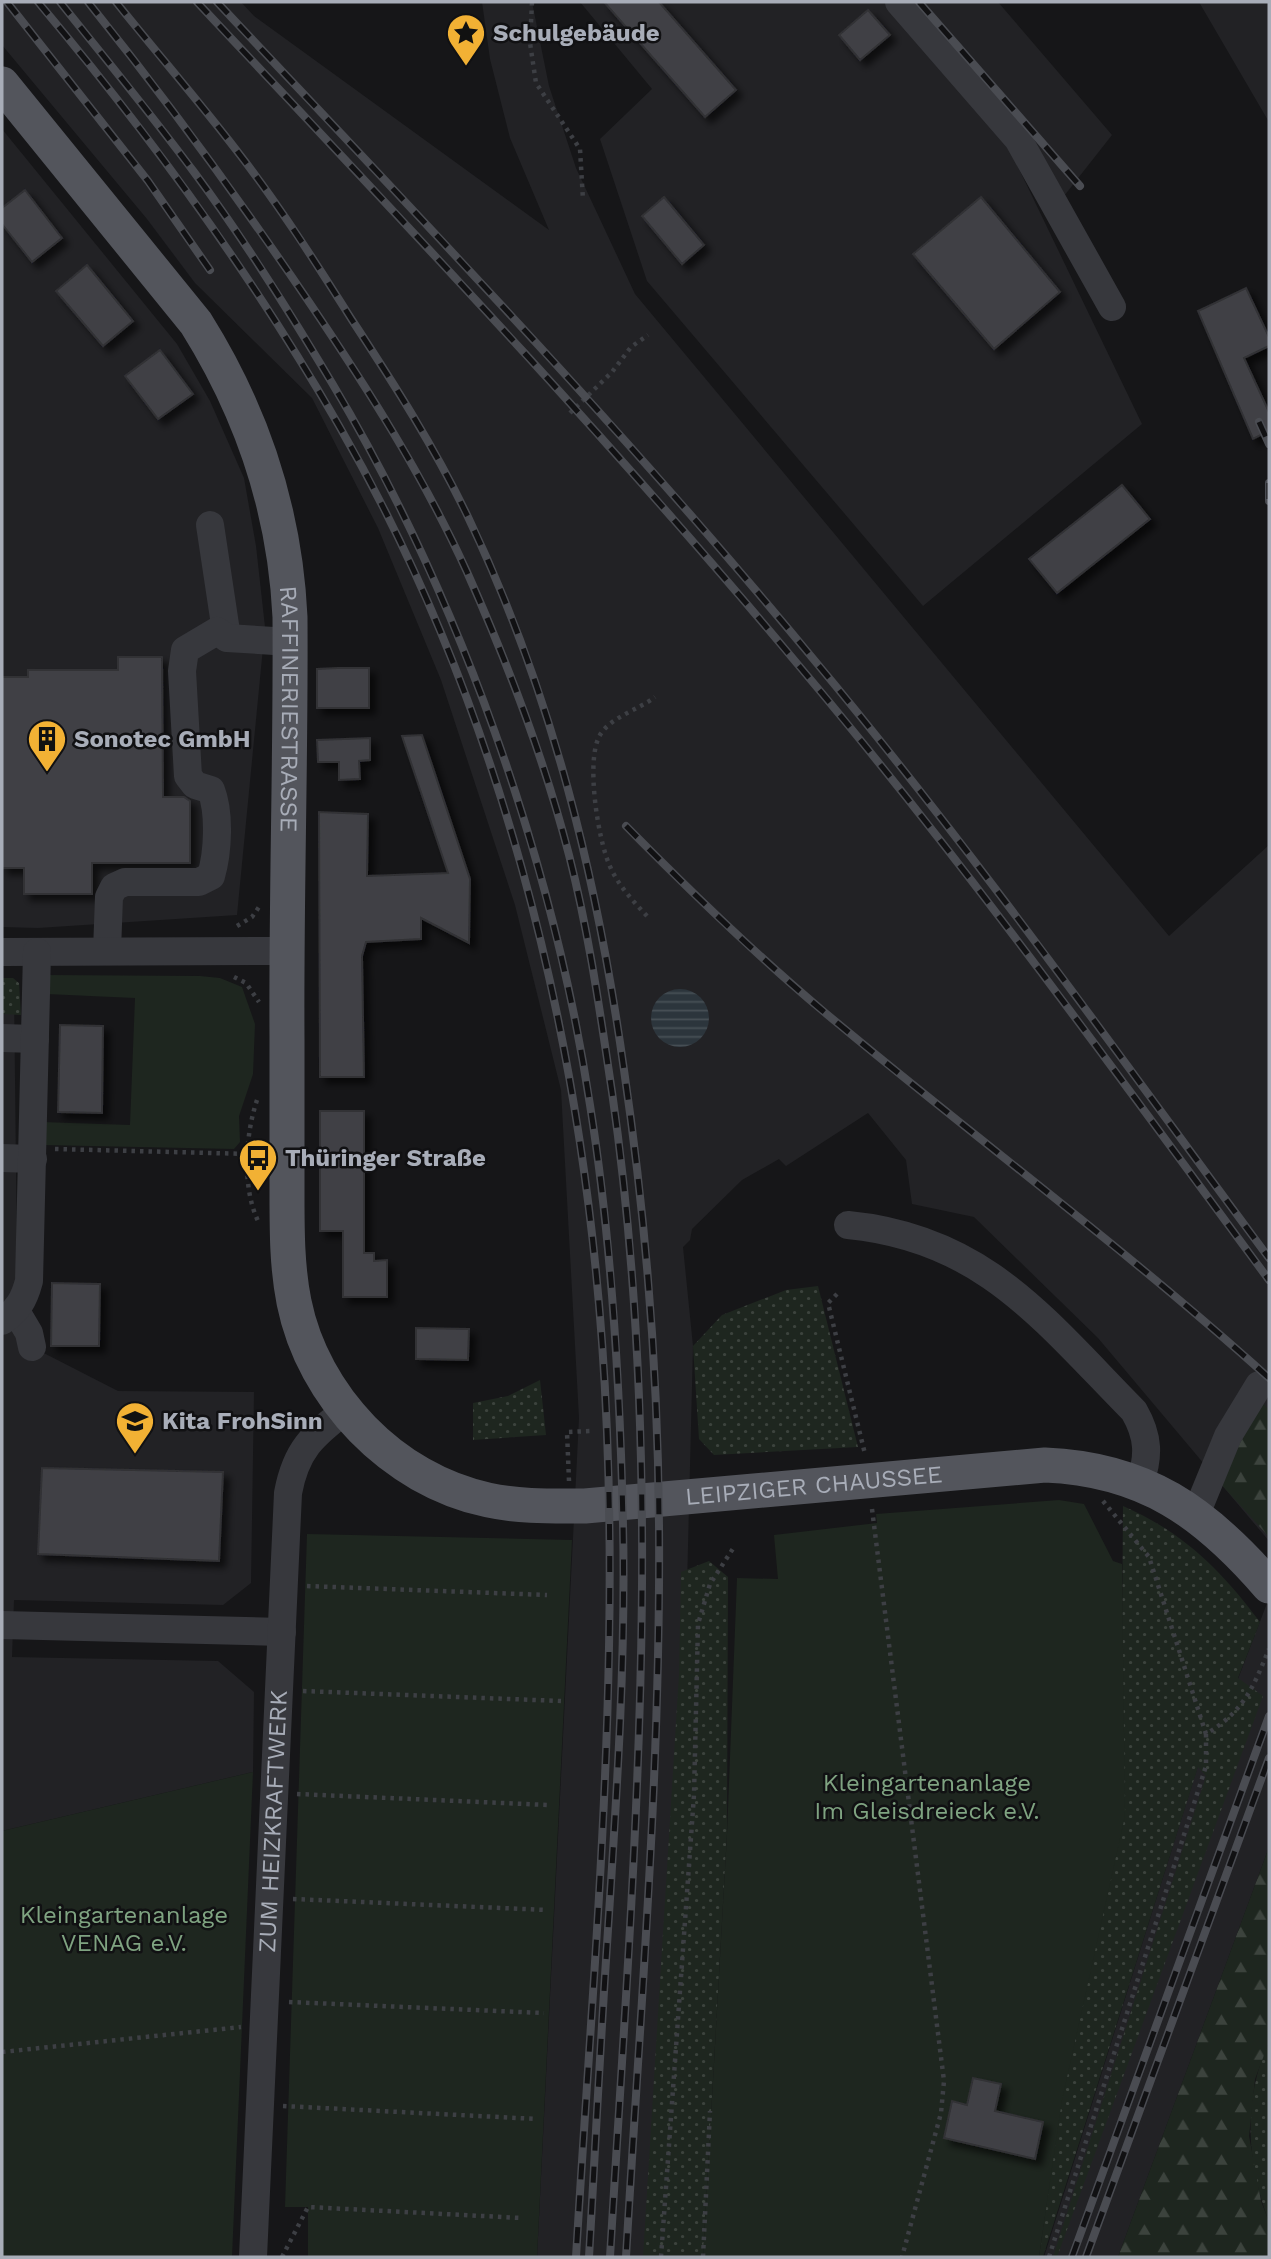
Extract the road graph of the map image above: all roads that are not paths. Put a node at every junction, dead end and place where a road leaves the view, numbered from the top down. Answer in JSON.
{"nodes":[{"id":1,"x":899,"y":2,"type":"edge"},
{"id":2,"x":2,"y":84,"type":"edge"},
{"id":3,"x":1112,"y":307,"type":"dead end"},
{"id":4,"x":210,"y":525,"type":"dead end"},
{"id":5,"x":227,"y":638,"type":"junction"},
{"id":6,"x":290,"y":642,"type":"junction"},
{"id":7,"x":107,"y":951,"type":"junction"},
{"id":8,"x":287,"y":951,"type":"junction"},
{"id":9,"x":2,"y":952,"type":"edge"},
{"id":10,"x":37,"y":952,"type":"junction"},
{"id":11,"x":2,"y":1038,"type":"edge"},
{"id":12,"x":35,"y":1039,"type":"junction"},
{"id":13,"x":2,"y":1158,"type":"edge"},
{"id":14,"x":33,"y":1159,"type":"junction"},
{"id":15,"x":848,"y":1225,"type":"dead end"},
{"id":16,"x":9,"y":1316,"type":"edge"},
{"id":17,"x":32,"y":1347,"type":"dead end"},
{"id":18,"x":1259,"y":1385,"type":"dead end"},
{"id":19,"x":346,"y":1410,"type":"junction"},
{"id":20,"x":1140,"y":1483,"type":"junction"},
{"id":21,"x":1196,"y":1514,"type":"junction"},
{"id":22,"x":1269,"y":1586,"type":"edge"},
{"id":23,"x":2,"y":1625,"type":"edge"},
{"id":24,"x":282,"y":1632,"type":"junction"},
{"id":25,"x":253,"y":2257,"type":"edge"}],
"edges":[{"from":1,"to":3,"type":"street"},
{"from":2,"to":6,"type":"main road","name":"RAFFINERIESTRASSE"},
{"from":4,"to":5,"type":"street"},
{"from":5,"to":6,"type":"street"},
{"from":5,"to":7,"type":"street"},
{"from":6,"to":8,"type":"main road","name":"RAFFINERIESTRASSE"},
{"from":7,"to":8,"type":"street"},
{"from":7,"to":10,"type":"street"},
{"from":8,"to":19,"type":"main road","name":"RAFFINERIESTRASSE"},
{"from":9,"to":10,"type":"street"},
{"from":10,"to":12,"type":"street"},
{"from":11,"to":12,"type":"street"},
{"from":12,"to":14,"type":"street"},
{"from":13,"to":14,"type":"street"},
{"from":14,"to":16,"type":"street"},
{"from":15,"to":20,"type":"street"},
{"from":16,"to":17,"type":"street"},
{"from":18,"to":21,"type":"street"},
{"from":19,"to":20,"type":"main road","name":"LEIPZIGER CHAUSSEE"},
{"from":19,"to":24,"type":"street","name":"ZUM HEIZKRAFTWERK"},
{"from":20,"to":21,"type":"main road","name":"LEIPZIGER CHAUSSEE"},
{"from":21,"to":22,"type":"main road","name":"LEIPZIGER CHAUSSEE"},
{"from":23,"to":24,"type":"street"},
{"from":24,"to":25,"type":"street","name":"ZUM HEIZKRAFTWERK"}]}
